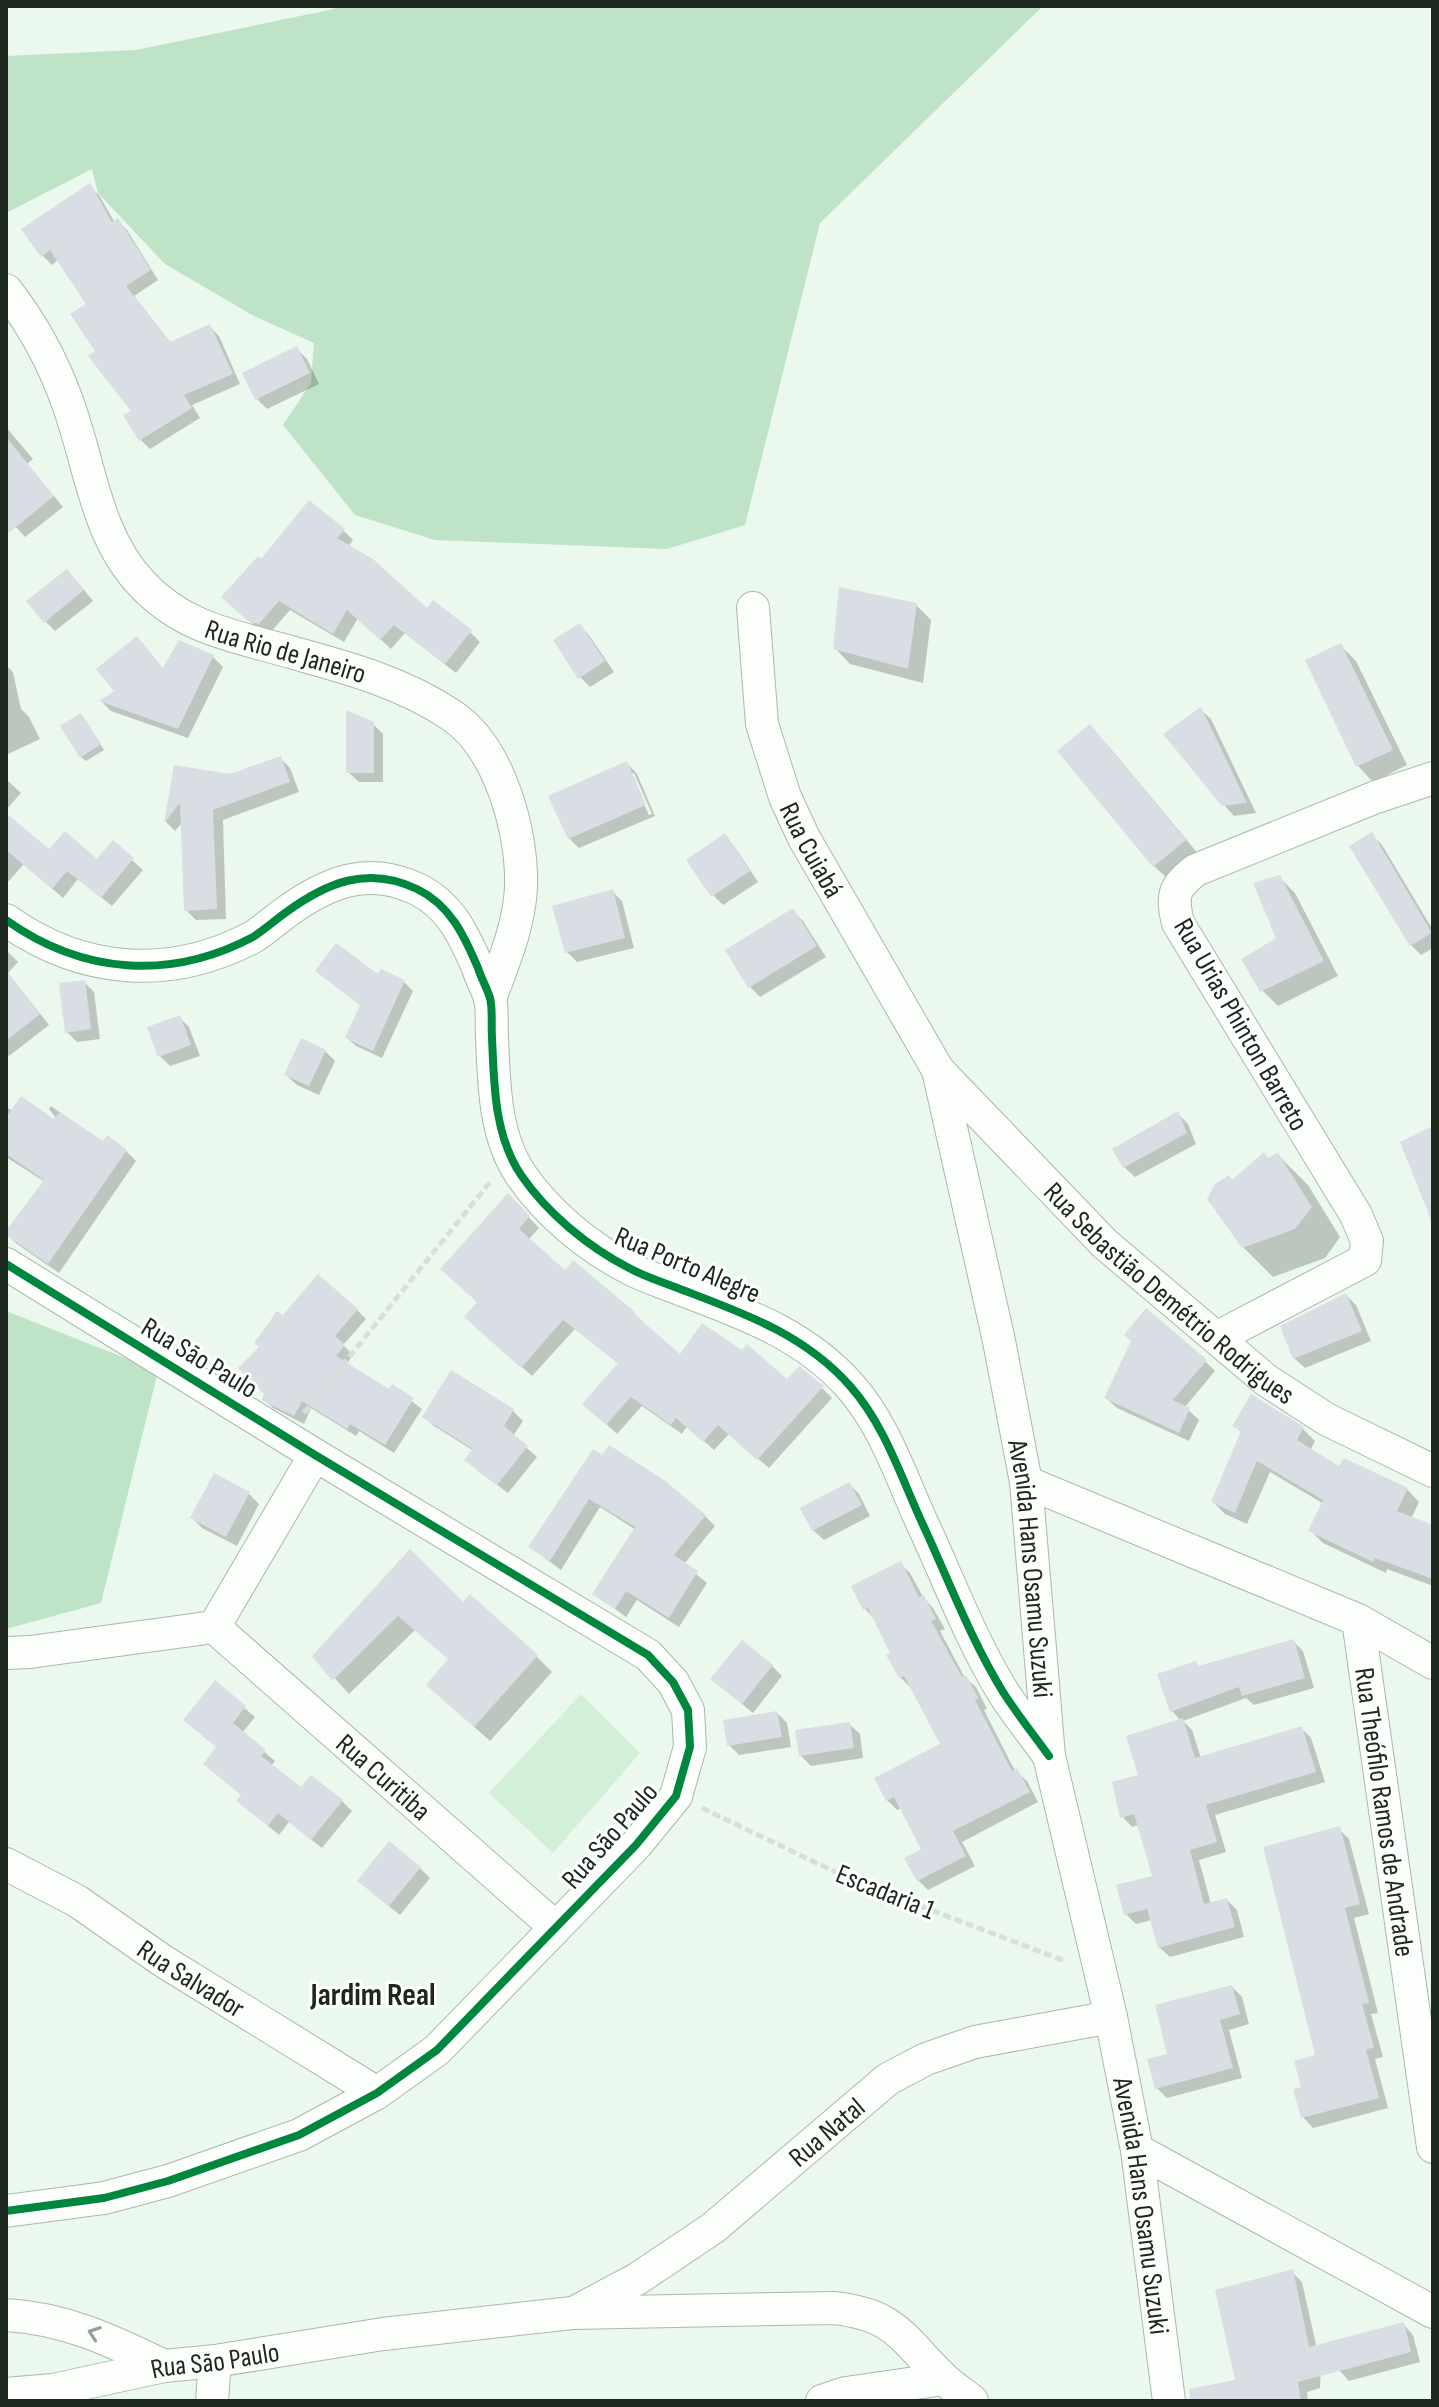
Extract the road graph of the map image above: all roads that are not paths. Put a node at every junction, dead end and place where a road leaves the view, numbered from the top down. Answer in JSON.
{"nodes":[{"id":1,"x":6,"y":290,"type":"edge"},
{"id":2,"x":753,"y":608,"type":"dead end"},
{"id":3,"x":1433,"y":778,"type":"edge"},
{"id":4,"x":6,"y":920,"type":"edge"},
{"id":5,"x":490,"y":999,"type":"junction"},
{"id":6,"x":938,"y":1070,"type":"junction"},
{"id":7,"x":6,"y":1264,"type":"edge"},
{"id":8,"x":1218,"y":1337,"type":"junction"},
{"id":9,"x":315,"y":1455,"type":"junction"},
{"id":10,"x":1433,"y":1471,"type":"edge"},
{"id":11,"x":1026,"y":1482,"type":"junction"},
{"id":12,"x":1358,"y":1620,"type":"junction"},
{"id":13,"x":214,"y":1627,"type":"junction"},
{"id":14,"x":6,"y":1653,"type":"edge"},
{"id":15,"x":1433,"y":1663,"type":"edge"},
{"id":16,"x":1049,"y":1756,"type":"junction"},
{"id":17,"x":6,"y":1864,"type":"edge"},
{"id":18,"x":555,"y":1927,"type":"junction"},
{"id":19,"x":1420,"y":1988,"type":"edge"},
{"id":20,"x":1111,"y":2017,"type":"junction"},
{"id":21,"x":377,"y":2093,"type":"junction"},
{"id":22,"x":1433,"y":2147,"type":"edge"},
{"id":23,"x":1137,"y":2150,"type":"junction"},
{"id":24,"x":6,"y":2211,"type":"edge"},
{"id":25,"x":1433,"y":2312,"type":"edge"},
{"id":26,"x":572,"y":2313,"type":"junction"},
{"id":27,"x":6,"y":2315,"type":"edge"},
{"id":28,"x":215,"y":2361,"type":"junction"},
{"id":29,"x":164,"y":2366,"type":"junction"},
{"id":30,"x":943,"y":2379,"type":"junction"},
{"id":31,"x":6,"y":2394,"type":"edge"},
{"id":32,"x":212,"y":2401,"type":"edge"},
{"id":33,"x":822,"y":2401,"type":"edge"},
{"id":34,"x":972,"y":2401,"type":"edge"},
{"id":35,"x":1169,"y":2401,"type":"edge"}],
"edges":[{"from":1,"to":5,"type":"street","name":"Rua Rio de Janeiro"},
{"from":2,"to":6,"type":"street","name":"Rua Cuiabá"},
{"from":3,"to":8,"type":"street","name":"Rua Urias Phinton Barreto"},
{"from":4,"to":5,"type":"street","name":"Rua Porto Alegre"},
{"from":5,"to":16,"type":"street","name":"Rua Porto Alegre"},
{"from":6,"to":8,"type":"street","name":"Rua Sebastião Demétrio Rodrigues"},
{"from":6,"to":11,"type":"street","name":"Avenida Hans Osamu Suzuki"},
{"from":7,"to":9,"type":"street","name":"Rua São Paulo"},
{"from":8,"to":10,"type":"street","name":"Rua Sebastião Demétrio Rodrigues"},
{"from":9,"to":13,"type":"street"},
{"from":9,"to":18,"type":"street","name":"Rua São Paulo"},
{"from":11,"to":12,"type":"street"},
{"from":11,"to":16,"type":"street","name":"Avenida Hans Osamu Suzuki"},
{"from":12,"to":15,"type":"street"},
{"from":12,"to":19,"type":"street","name":"Rua Theófilo Ramos de Andrade"},
{"from":13,"to":14,"type":"street"},
{"from":13,"to":18,"type":"street","name":"Rua Curitiba"},
{"from":16,"to":20,"type":"street","name":"Avenida Hans Osamu Suzuki"},
{"from":17,"to":21,"type":"street","name":"Rua Salvador"},
{"from":18,"to":21,"type":"street","name":"Rua São Paulo"},
{"from":19,"to":22,"type":"street","name":"Rua Theófilo Ramos de Andrade"},
{"from":20,"to":23,"type":"street","name":"Avenida Hans Osamu Suzuki"},
{"from":20,"to":26,"type":"street","name":"Rua Natal"},
{"from":21,"to":24,"type":"street","name":"Rua São Paulo"},
{"from":23,"to":25,"type":"street"},
{"from":23,"to":35,"type":"street","name":"Avenida Hans Osamu Suzuki"},
{"from":26,"to":28,"type":"street","name":"Rua São Paulo"},
{"from":26,"to":30,"type":"street","name":"Rua São Paulo"},
{"from":29,"to":27,"type":"street","name":"Rua São Paulo","one_way":true},
{"from":28,"to":29,"type":"street","name":"Rua São Paulo"},
{"from":28,"to":32,"type":"street"},
{"from":29,"to":31,"type":"street"},
{"from":30,"to":33,"type":"street"},
{"from":30,"to":34,"type":"street","name":"Rua São Paulo"}]}
